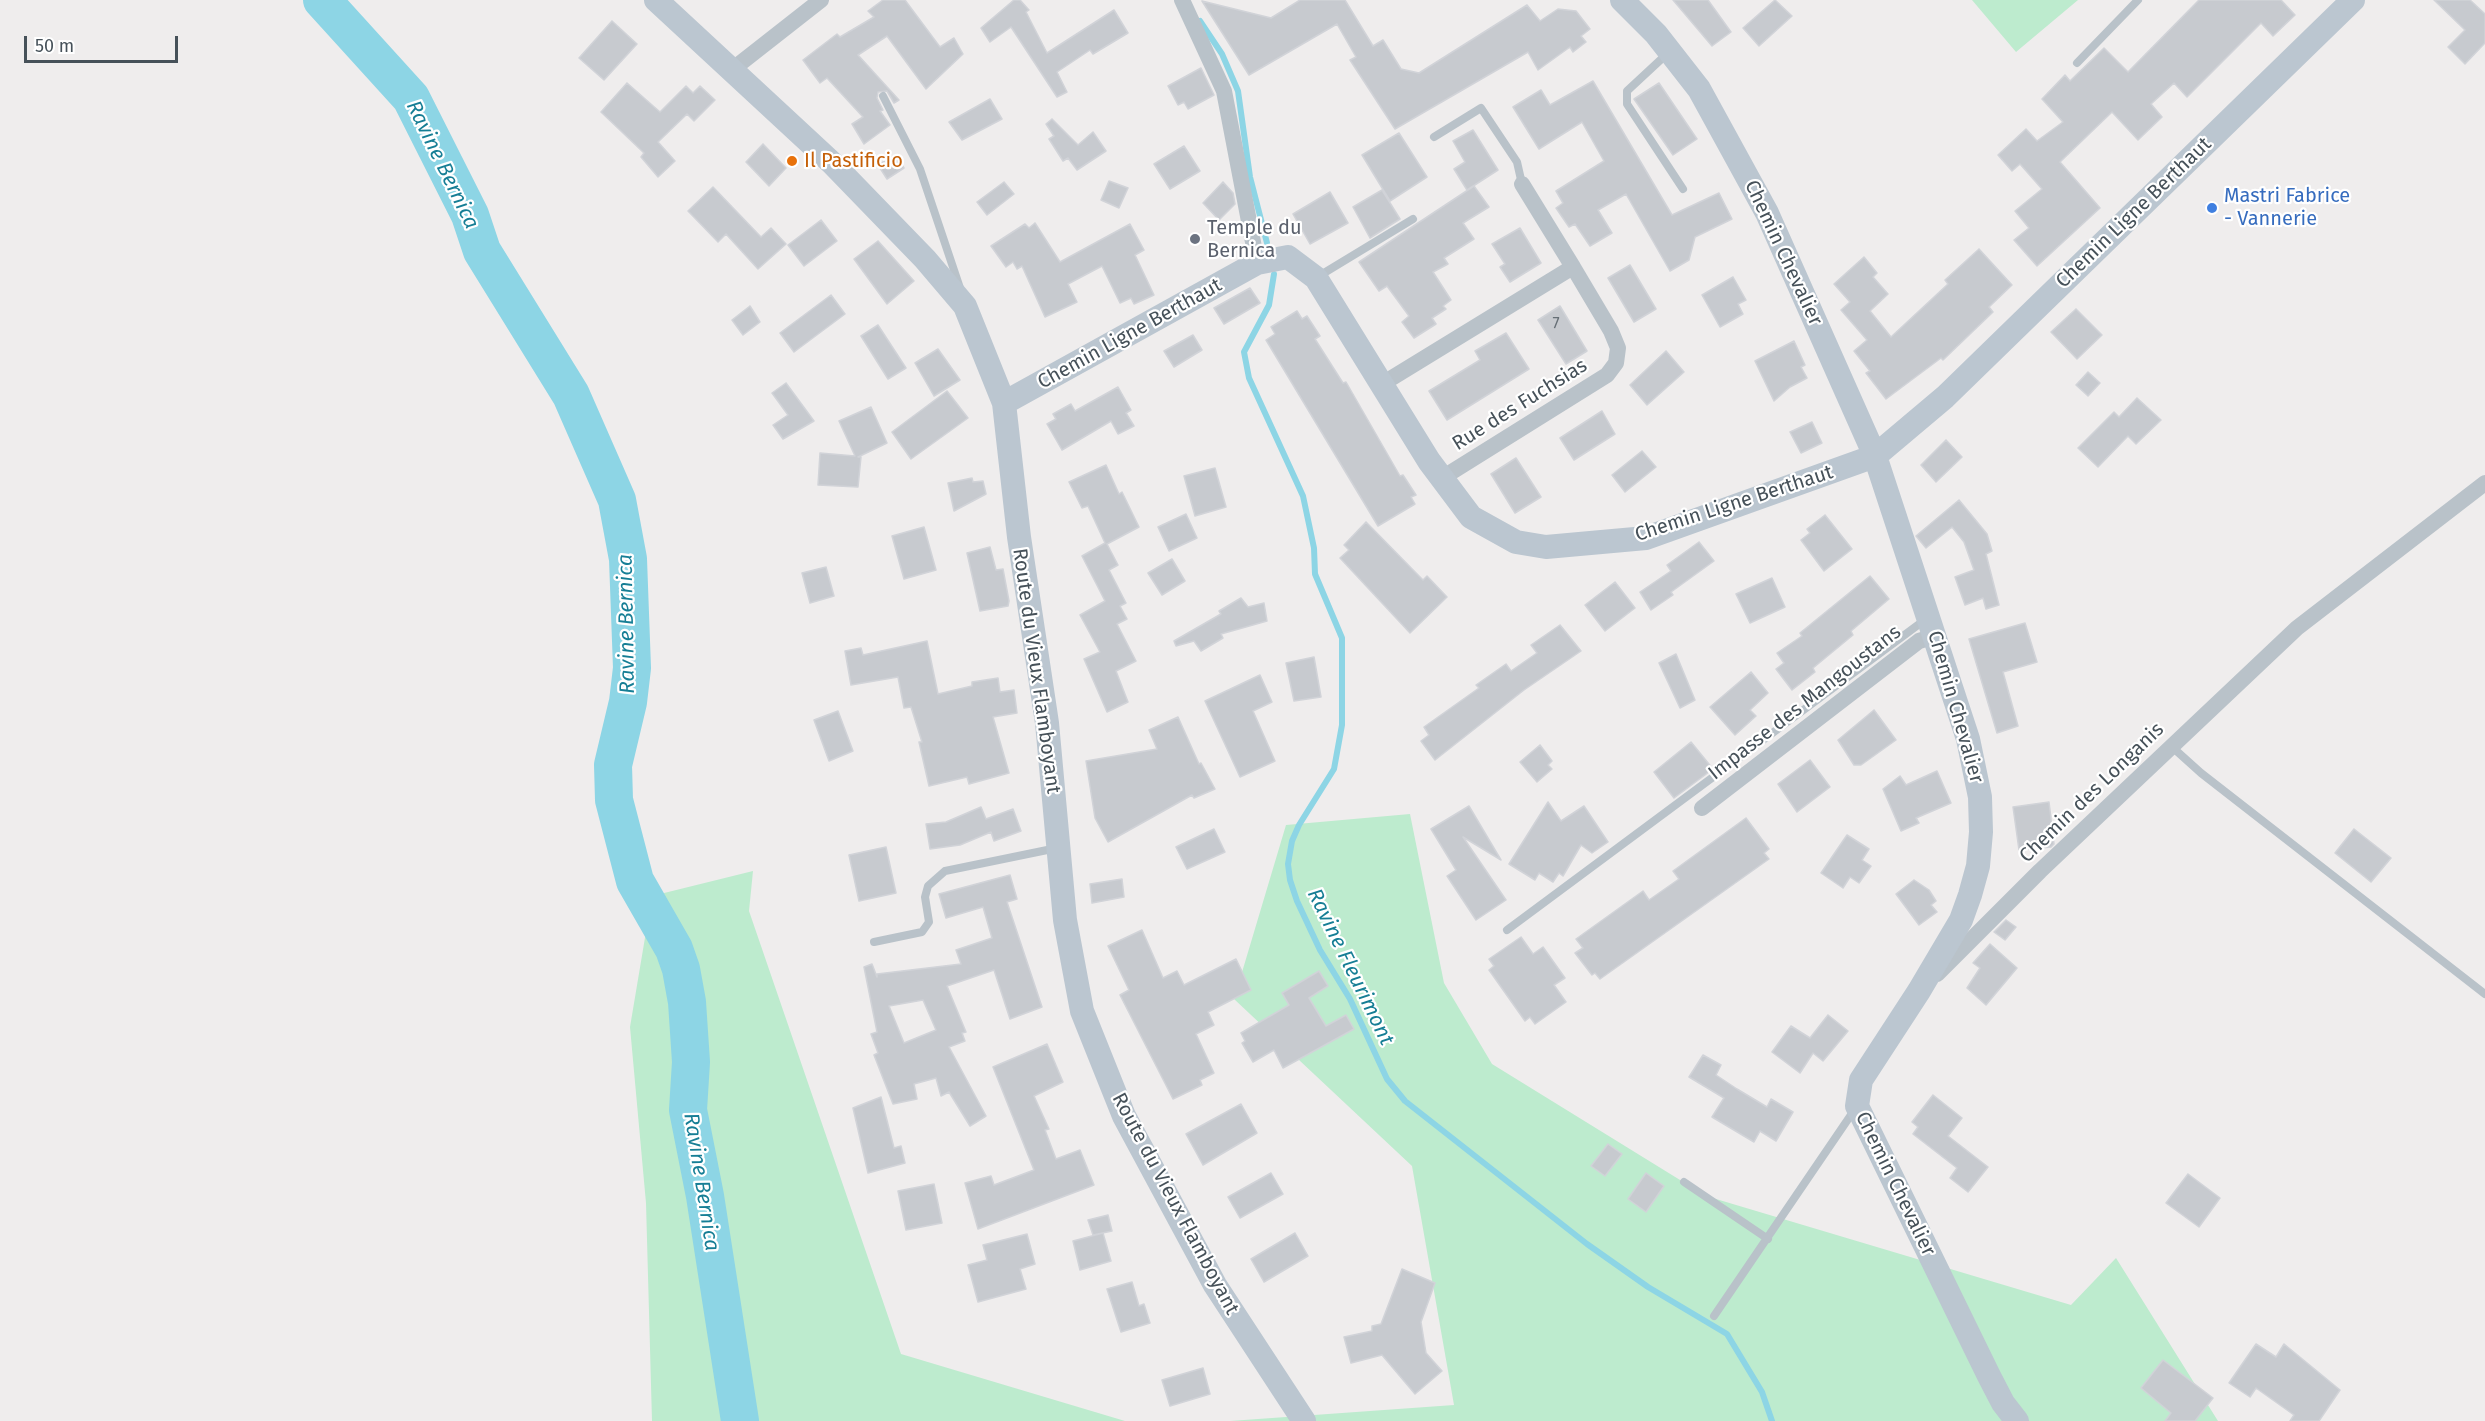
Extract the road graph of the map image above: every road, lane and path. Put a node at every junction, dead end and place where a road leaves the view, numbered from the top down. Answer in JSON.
{"nodes":[{"id":1,"x":656,"y":0,"type":"edge"},
{"id":2,"x":821,"y":0,"type":"edge"},
{"id":3,"x":1182,"y":0,"type":"edge"},
{"id":4,"x":1622,"y":0,"type":"edge"},
{"id":5,"x":2138,"y":0,"type":"edge"},
{"id":6,"x":2353,"y":0,"type":"edge"},
{"id":7,"x":1670,"y":52,"type":"junction"},
{"id":8,"x":2078,"y":63,"type":"dead end"},
{"id":9,"x":733,"y":69,"type":"junction"},
{"id":10,"x":883,"y":96,"type":"dead end"},
{"id":11,"x":1434,"y":137,"type":"dead end"},
{"id":12,"x":1522,"y":183,"type":"joint"},
{"id":13,"x":1683,"y":189,"type":"dead end"},
{"id":14,"x":1413,"y":219,"type":"dead end"},
{"id":15,"x":1257,"y":263,"type":"junction"},
{"id":16,"x":1573,"y":267,"type":"junction"},
{"id":17,"x":1316,"y":278,"type":"junction"},
{"id":18,"x":965,"y":306,"type":"junction"},
{"id":19,"x":1382,"y":384,"type":"junction"},
{"id":20,"x":1004,"y":403,"type":"junction"},
{"id":21,"x":1875,"y":456,"type":"junction"},
{"id":22,"x":1442,"y":478,"type":"junction"},
{"id":23,"x":2485,"y":484,"type":"edge"},
{"id":24,"x":1932,"y":627,"type":"junction"},
{"id":25,"x":2171,"y":746,"type":"junction"},
{"id":26,"x":1702,"y":808,"type":"dead end"},
{"id":27,"x":1058,"y":848,"type":"junction"},
{"id":28,"x":1507,"y":930,"type":"dead end"},
{"id":29,"x":873,"y":942,"type":"dead end"},
{"id":30,"x":1919,"y":991,"type":"junction"},
{"id":31,"x":2485,"y":994,"type":"edge"},
{"id":32,"x":1857,"y":1106,"type":"junction"},
{"id":33,"x":1684,"y":1182,"type":"dead end"},
{"id":34,"x":1768,"y":1239,"type":"junction"},
{"id":35,"x":1714,"y":1316,"type":"dead end"},
{"id":36,"x":1304,"y":1421,"type":"edge"},
{"id":37,"x":2018,"y":1421,"type":"edge"}],
"edges":[{"from":1,"to":9,"type":"street","name":"Route du Vieux Flamboyant"},
{"from":2,"to":9,"type":"street"},
{"from":3,"to":15,"type":"street"},
{"from":4,"to":7,"type":"street","name":"Chemin Chevalier"},
{"from":5,"to":8,"type":"lane"},
{"from":6,"to":21,"type":"street","name":"Chemin Ligne Berthaut"},
{"from":7,"to":13,"type":"lane"},
{"from":7,"to":21,"type":"street","name":"Chemin Chevalier"},
{"from":9,"to":18,"type":"street","name":"Route du Vieux Flamboyant"},
{"from":10,"to":18,"type":"lane"},
{"from":11,"to":12,"type":"lane"},
{"from":12,"to":16,"type":"street","name":"Rue des Fuchsias"},
{"from":14,"to":17,"type":"lane"},
{"from":15,"to":17,"type":"street","name":"Chemin Ligne Berthaut"},
{"from":15,"to":20,"type":"street","name":"Chemin Ligne Berthaut"},
{"from":16,"to":19,"type":"street"},
{"from":16,"to":22,"type":"street","name":"Rue des Fuchsias"},
{"from":17,"to":19,"type":"street","name":"Chemin Ligne Berthaut"},
{"from":18,"to":20,"type":"street","name":"Route du Vieux Flamboyant"},
{"from":19,"to":22,"type":"street","name":"Chemin Ligne Berthaut"},
{"from":20,"to":27,"type":"street","name":"Route du Vieux Flamboyant"},
{"from":21,"to":22,"type":"street","name":"Chemin Ligne Berthaut"},
{"from":21,"to":24,"type":"street","name":"Chemin Chevalier"},
{"from":23,"to":25,"type":"street","name":"Chemin des Longanis"},
{"from":24,"to":26,"type":"street","name":"Impasse des Mangoustans"},
{"from":24,"to":28,"type":"lane"},
{"from":24,"to":30,"type":"street","name":"Chemin Chevalier"},
{"from":25,"to":30,"type":"street","name":"Chemin des Longanis"},
{"from":25,"to":31,"type":"lane"},
{"from":27,"to":29,"type":"lane"},
{"from":27,"to":36,"type":"street","name":"Route du Vieux Flamboyant"},
{"from":30,"to":32,"type":"street","name":"Chemin Chevalier"},
{"from":32,"to":34,"type":"lane"},
{"from":32,"to":37,"type":"street","name":"Chemin Chevalier"},
{"from":33,"to":34,"type":"lane"},
{"from":34,"to":35,"type":"lane"}]}
